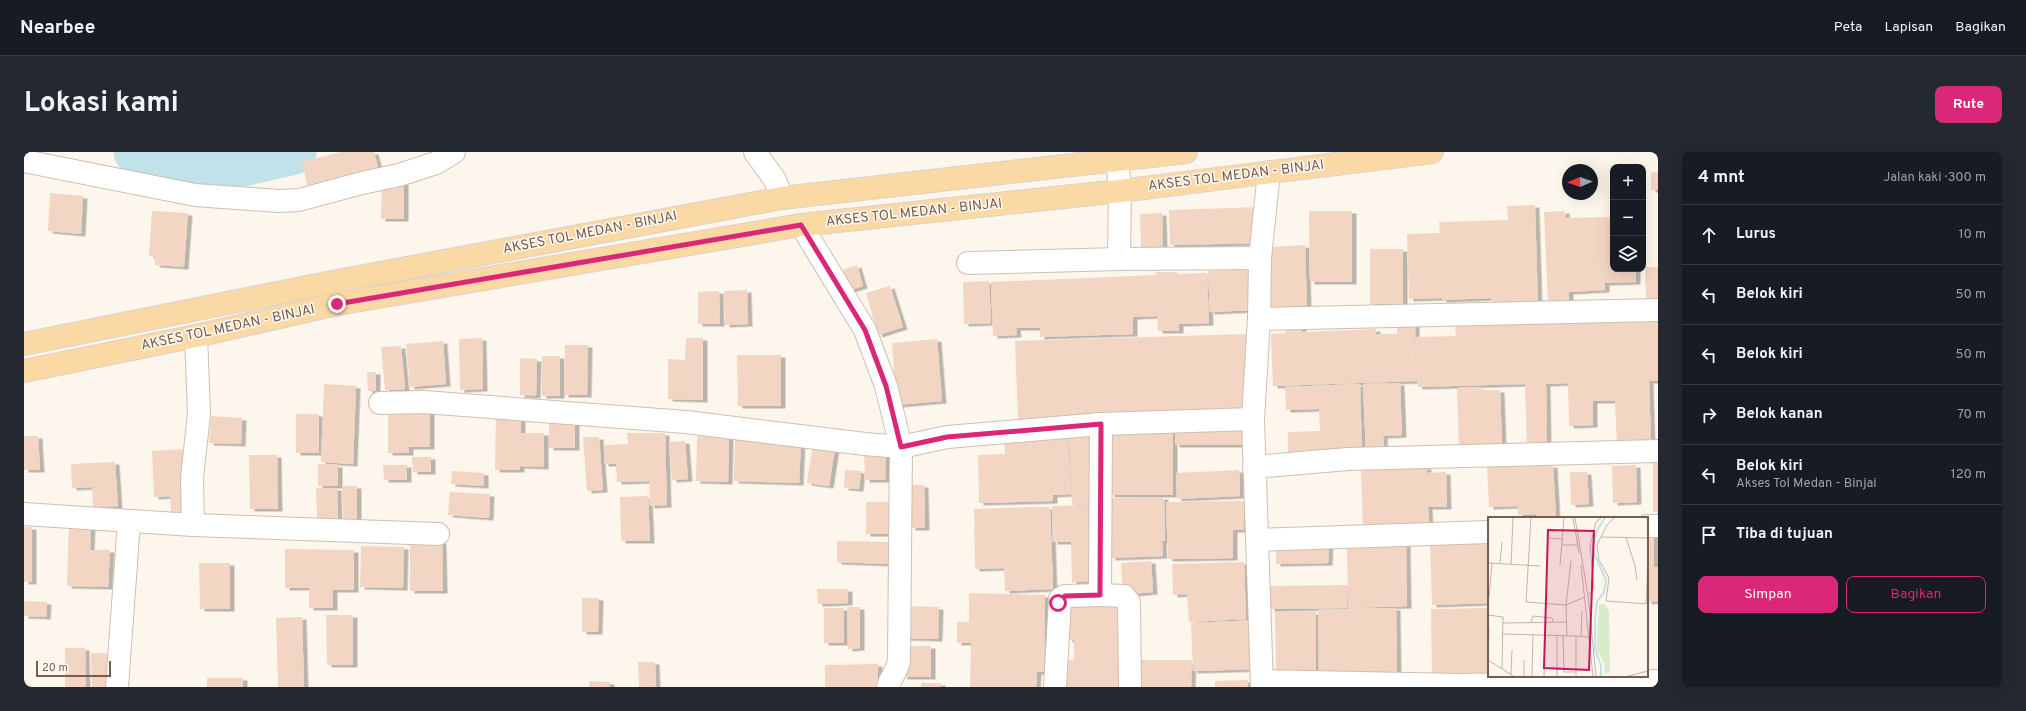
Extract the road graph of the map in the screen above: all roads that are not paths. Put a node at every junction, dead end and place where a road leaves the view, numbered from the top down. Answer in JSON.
{"nodes":[{"id":1,"x":454,"y":152,"type":"edge"},
{"id":2,"x":755,"y":152,"type":"edge"},
{"id":3,"x":1186,"y":152,"type":"edge"},
{"id":4,"x":1432,"y":152,"type":"edge"},
{"id":5,"x":24,"y":160,"type":"edge"},
{"id":6,"x":1117,"y":160,"type":"junction"},
{"id":7,"x":1269,"y":172,"type":"junction"},
{"id":8,"x":1120,"y":191,"type":"junction"},
{"id":9,"x":782,"y":198,"type":"junction"},
{"id":10,"x":801,"y":225,"type":"junction"},
{"id":11,"x":1120,"y":258,"type":"junction"},
{"id":12,"x":1260,"y":258,"type":"junction"},
{"id":13,"x":968,"y":263,"type":"dead end"},
{"id":14,"x":1658,"y":310,"type":"edge"},
{"id":15,"x":1259,"y":319,"type":"junction"},
{"id":16,"x":196,"y":336,"type":"junction"},
{"id":17,"x":24,"y":344,"type":"edge"},
{"id":18,"x":24,"y":371,"type":"edge"},
{"id":19,"x":380,"y":403,"type":"dead end"},
{"id":20,"x":1253,"y":419,"type":"junction"},
{"id":21,"x":1101,"y":424,"type":"junction"},
{"id":22,"x":901,"y":447,"type":"junction"},
{"id":23,"x":1658,"y":451,"type":"edge"},
{"id":24,"x":1254,"y":467,"type":"junction"},
{"id":25,"x":24,"y":514,"type":"edge"},
{"id":26,"x":129,"y":522,"type":"junction"},
{"id":27,"x":193,"y":525,"type":"junction"},
{"id":28,"x":1488,"y":532,"type":"edge"},
{"id":29,"x":438,"y":534,"type":"dead end"},
{"id":30,"x":1258,"y":540,"type":"junction"},
{"id":31,"x":1100,"y":595,"type":"junction"},
{"id":32,"x":1658,"y":681,"type":"edge"},
{"id":33,"x":1262,"y":684,"type":"edge"},
{"id":34,"x":117,"y":687,"type":"edge"},
{"id":35,"x":888,"y":687,"type":"edge"},
{"id":36,"x":1055,"y":687,"type":"edge"},
{"id":37,"x":1130,"y":687,"type":"edge"}],
"edges":[{"from":1,"to":5,"type":"street"},
{"from":2,"to":9,"type":"street"},
{"from":3,"to":6,"type":"main road","name":"AKSES TOL MEDAN - BINJAI"},
{"from":4,"to":7,"type":"main road","name":"AKSES TOL MEDAN - BINJAI"},
{"from":6,"to":8,"type":"street"},
{"from":6,"to":9,"type":"main road","name":"AKSES TOL MEDAN - BINJAI"},
{"from":7,"to":8,"type":"main road","name":"AKSES TOL MEDAN - BINJAI"},
{"from":7,"to":12,"type":"street"},
{"from":8,"to":10,"type":"main road","name":"AKSES TOL MEDAN - BINJAI"},
{"from":8,"to":11,"type":"street"},
{"from":9,"to":17,"type":"main road","name":"AKSES TOL MEDAN - BINJAI"},
{"from":10,"to":16,"type":"main road","name":"AKSES TOL MEDAN - BINJAI"},
{"from":10,"to":22,"type":"street"},
{"from":11,"to":12,"type":"street"},
{"from":11,"to":13,"type":"street"},
{"from":12,"to":15,"type":"street"},
{"from":14,"to":15,"type":"street"},
{"from":15,"to":20,"type":"street"},
{"from":16,"to":18,"type":"main road","name":"AKSES TOL MEDAN - BINJAI"},
{"from":16,"to":27,"type":"street"},
{"from":19,"to":22,"type":"street"},
{"from":20,"to":21,"type":"street"},
{"from":20,"to":24,"type":"street"},
{"from":21,"to":22,"type":"street"},
{"from":21,"to":31,"type":"street"},
{"from":22,"to":35,"type":"street"},
{"from":23,"to":24,"type":"street"},
{"from":24,"to":30,"type":"street"},
{"from":25,"to":26,"type":"street"},
{"from":26,"to":27,"type":"street"},
{"from":26,"to":34,"type":"street"},
{"from":27,"to":29,"type":"street"},
{"from":28,"to":30,"type":"street"},
{"from":30,"to":33,"type":"street"},
{"from":31,"to":36,"type":"street"},
{"from":31,"to":37,"type":"street"},
{"from":32,"to":33,"type":"street"}]}
